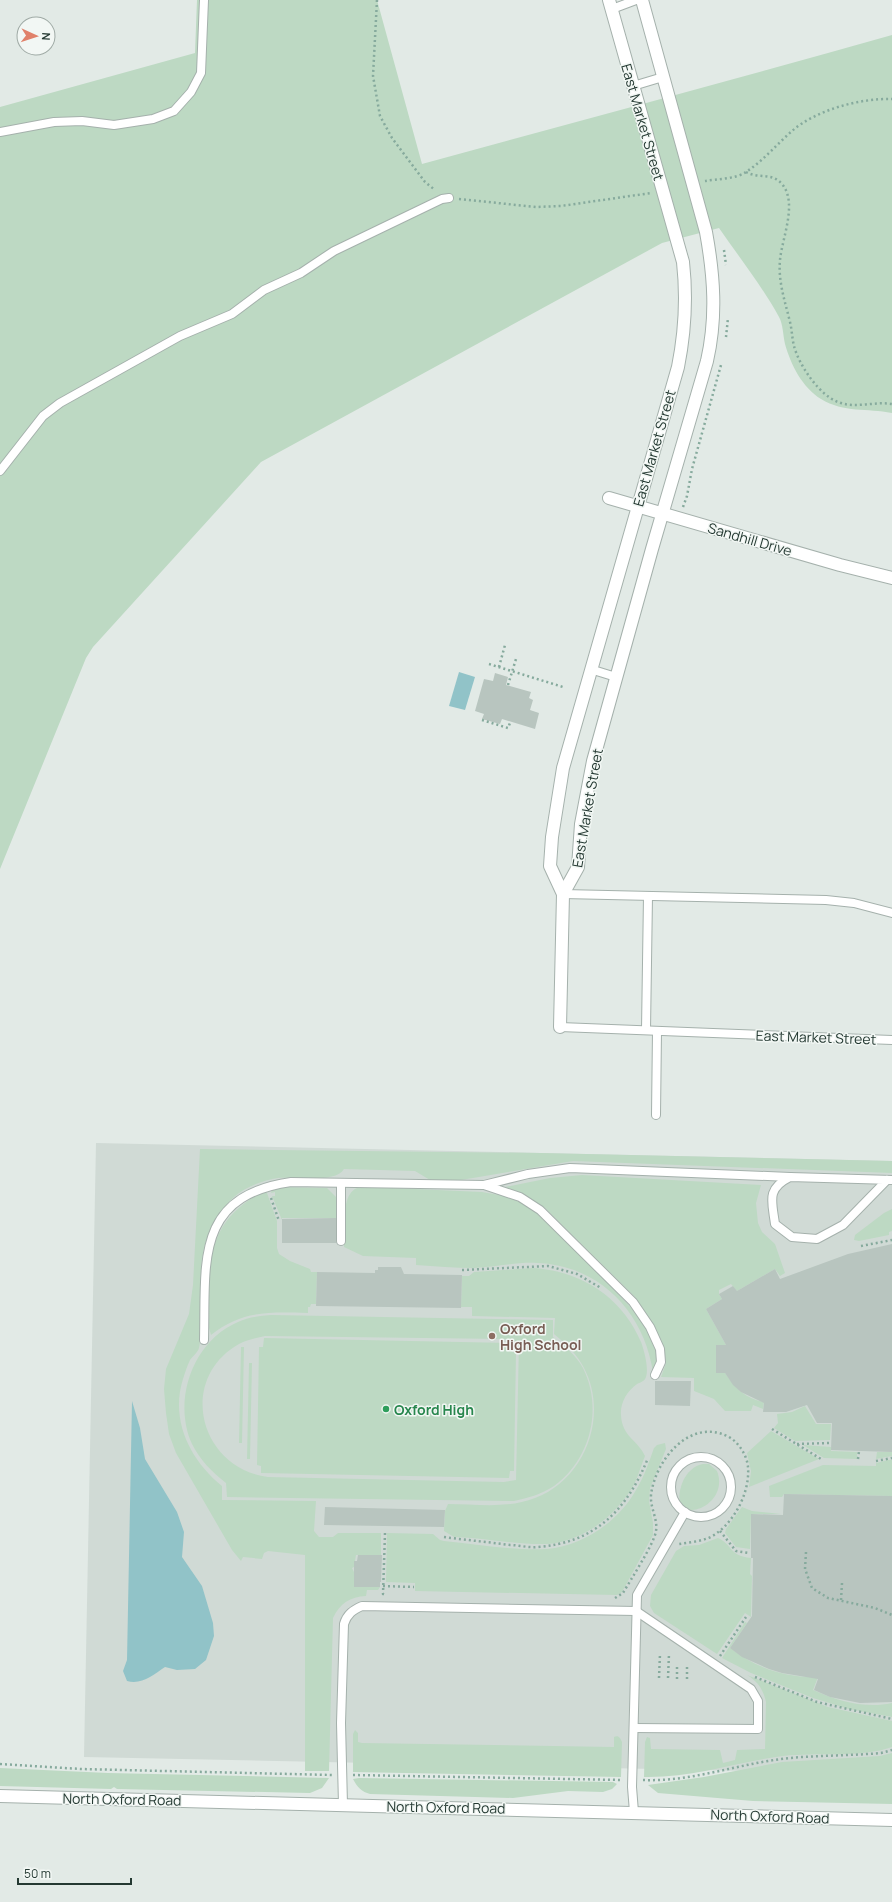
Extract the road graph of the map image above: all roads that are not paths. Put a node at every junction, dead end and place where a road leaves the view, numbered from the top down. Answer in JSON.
{"nodes":[{"id":1,"x":204,"y":0,"type":"edge"},
{"id":2,"x":636,"y":0,"type":"edge"},
{"id":3,"x":642,"y":0,"type":"edge"},
{"id":4,"x":610,"y":4,"type":"edge"},
{"id":5,"x":663,"y":77,"type":"junction"},
{"id":6,"x":633,"y":86,"type":"junction"},
{"id":7,"x":0,"y":132,"type":"edge"},
{"id":8,"x":449,"y":198,"type":"road end"},
{"id":9,"x":0,"y":471,"type":"edge"},
{"id":10,"x":609,"y":498,"type":"dead end"},
{"id":11,"x":638,"y":506,"type":"junction"},
{"id":12,"x":663,"y":514,"type":"junction"},
{"id":13,"x":892,"y":578,"type":"edge"},
{"id":14,"x":590,"y":669,"type":"junction"},
{"id":15,"x":616,"y":677,"type":"junction"},
{"id":16,"x":564,"y":894,"type":"junction"},
{"id":17,"x":648,"y":896,"type":"junction"},
{"id":18,"x":892,"y":913,"type":"edge"},
{"id":19,"x":560,"y":1027,"type":"joint"},
{"id":20,"x":646,"y":1030,"type":"junction"},
{"id":21,"x":657,"y":1031,"type":"junction"},
{"id":22,"x":892,"y":1040,"type":"edge"},
{"id":23,"x":656,"y":1115,"type":"dead end"},
{"id":24,"x":790,"y":1177,"type":"junction"},
{"id":25,"x":890,"y":1180,"type":"edge"},
{"id":26,"x":341,"y":1183,"type":"junction"},
{"id":27,"x":484,"y":1185,"type":"junction"},
{"id":28,"x":341,"y":1241,"type":"dead end"},
{"id":29,"x":204,"y":1340,"type":"dead end"},
{"id":30,"x":656,"y":1375,"type":"dead end"},
{"id":31,"x":685,"y":1512,"type":"junction"},
{"id":32,"x":636,"y":1611,"type":"junction"},
{"id":33,"x":634,"y":1728,"type":"junction"},
{"id":34,"x":0,"y":1796,"type":"edge"},
{"id":35,"x":343,"y":1805,"type":"junction"},
{"id":36,"x":634,"y":1812,"type":"junction"},
{"id":37,"x":892,"y":1820,"type":"edge"}],
"edges":[{"from":1,"to":7,"type":"lane"},
{"from":2,"to":4,"type":"lane"},
{"from":3,"to":5,"type":"street","name":"East Market Street"},
{"from":4,"to":6,"type":"street","name":"East Market Street"},
{"from":5,"to":6,"type":"lane"},
{"from":5,"to":12,"type":"street","name":"East Market Street"},
{"from":6,"to":11,"type":"street","name":"East Market Street"},
{"from":8,"to":9,"type":"lane"},
{"from":10,"to":11,"type":"street","name":"Sandhill Drive"},
{"from":11,"to":12,"type":"street","name":"Sandhill Drive"},
{"from":11,"to":14,"type":"street","name":"East Market Street"},
{"from":12,"to":13,"type":"street","name":"Sandhill Drive"},
{"from":12,"to":15,"type":"street","name":"East Market Street"},
{"from":14,"to":15,"type":"lane"},
{"from":14,"to":16,"type":"street","name":"East Market Street"},
{"from":15,"to":16,"type":"street","name":"East Market Street"},
{"from":16,"to":17,"type":"lane"},
{"from":16,"to":19,"type":"street","name":"East Market Street"},
{"from":17,"to":18,"type":"lane"},
{"from":17,"to":20,"type":"lane"},
{"from":19,"to":20,"type":"lane","name":"East Market Street"},
{"from":20,"to":21,"type":"lane","name":"East Market Street"},
{"from":21,"to":22,"type":"lane","name":"East Market Street"},
{"from":21,"to":23,"type":"lane"},
{"from":24,"to":25,"type":"lane"},
{"from":24,"to":25,"type":"lane"},
{"from":24,"to":27,"type":"lane"},
{"from":26,"to":27,"type":"lane"},
{"from":26,"to":28,"type":"lane"},
{"from":26,"to":29,"type":"lane"},
{"from":27,"to":30,"type":"lane"},
{"from":31,"to":31,"type":"lane"},
{"from":31,"to":32,"type":"lane"},
{"from":32,"to":33,"type":"lane"},
{"from":32,"to":33,"type":"lane"},
{"from":32,"to":35,"type":"lane"},
{"from":33,"to":36,"type":"lane"},
{"from":34,"to":35,"type":"street","name":"North Oxford Road"},
{"from":35,"to":36,"type":"street","name":"North Oxford Road"},
{"from":36,"to":37,"type":"street","name":"North Oxford Road"}]}
